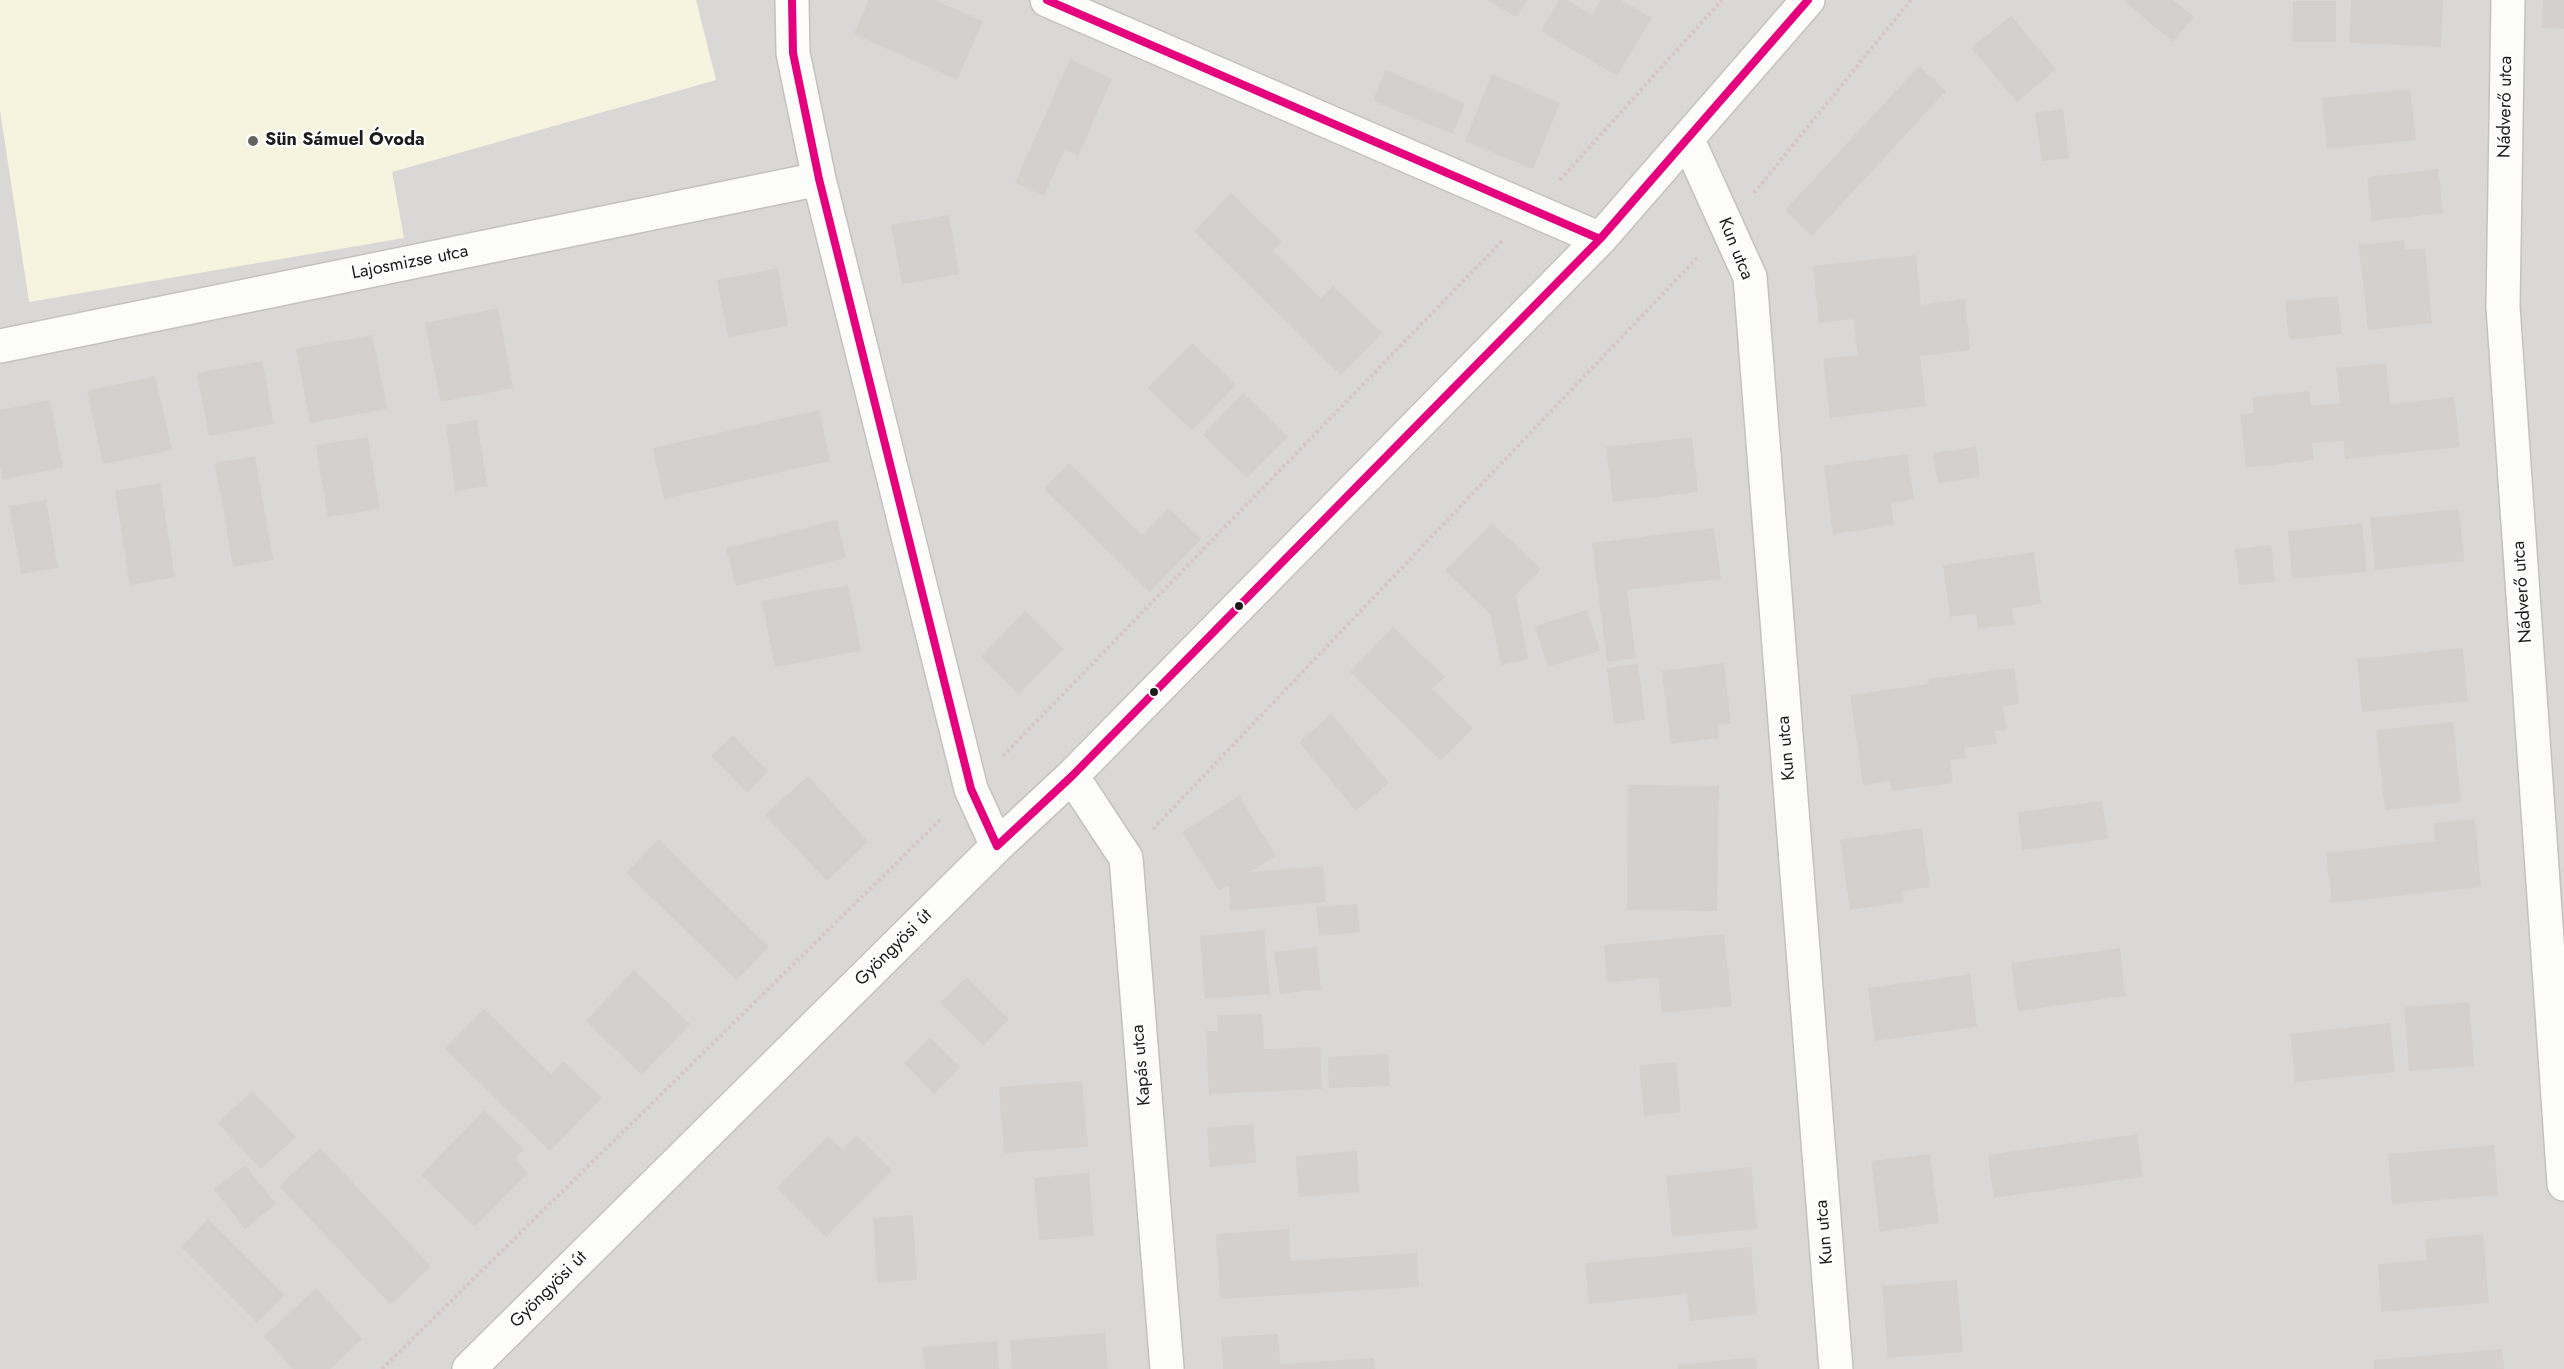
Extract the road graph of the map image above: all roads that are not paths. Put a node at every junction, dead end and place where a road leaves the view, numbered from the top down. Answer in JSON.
{"nodes":[{"id":1,"x":792,"y":0,"type":"edge"},
{"id":2,"x":1047,"y":0,"type":"edge"},
{"id":3,"x":1808,"y":0,"type":"edge"},
{"id":4,"x":2508,"y":0,"type":"edge"},
{"id":5,"x":1688,"y":140,"type":"junction"},
{"id":6,"x":819,"y":180,"type":"junction"},
{"id":7,"x":1600,"y":238,"type":"junction"},
{"id":8,"x":0,"y":346,"type":"edge"},
{"id":9,"x":1072,"y":776,"type":"junction"},
{"id":10,"x":997,"y":846,"type":"junction"},
{"id":11,"x":2564,"y":1184,"type":"edge"},
{"id":12,"x":469,"y":1369,"type":"edge"},
{"id":13,"x":1167,"y":1369,"type":"edge"},
{"id":14,"x":1836,"y":1369,"type":"edge"}],
"edges":[{"from":1,"to":6,"type":"street"},
{"from":2,"to":7,"type":"street"},
{"from":3,"to":5,"type":"street","name":"Gyöngyösi út"},
{"from":4,"to":11,"type":"street","name":"Nádverő utca"},
{"from":5,"to":7,"type":"street","name":"Gyöngyösi út"},
{"from":5,"to":14,"type":"street","name":"Kun utca"},
{"from":6,"to":8,"type":"street","name":"Lajosmizse utca"},
{"from":6,"to":10,"type":"street"},
{"from":7,"to":9,"type":"street","name":"Gyöngyösi út"},
{"from":9,"to":10,"type":"street","name":"Gyöngyösi út"},
{"from":9,"to":13,"type":"street","name":"Kapás utca"},
{"from":10,"to":12,"type":"street","name":"Gyöngyösi út"}]}
